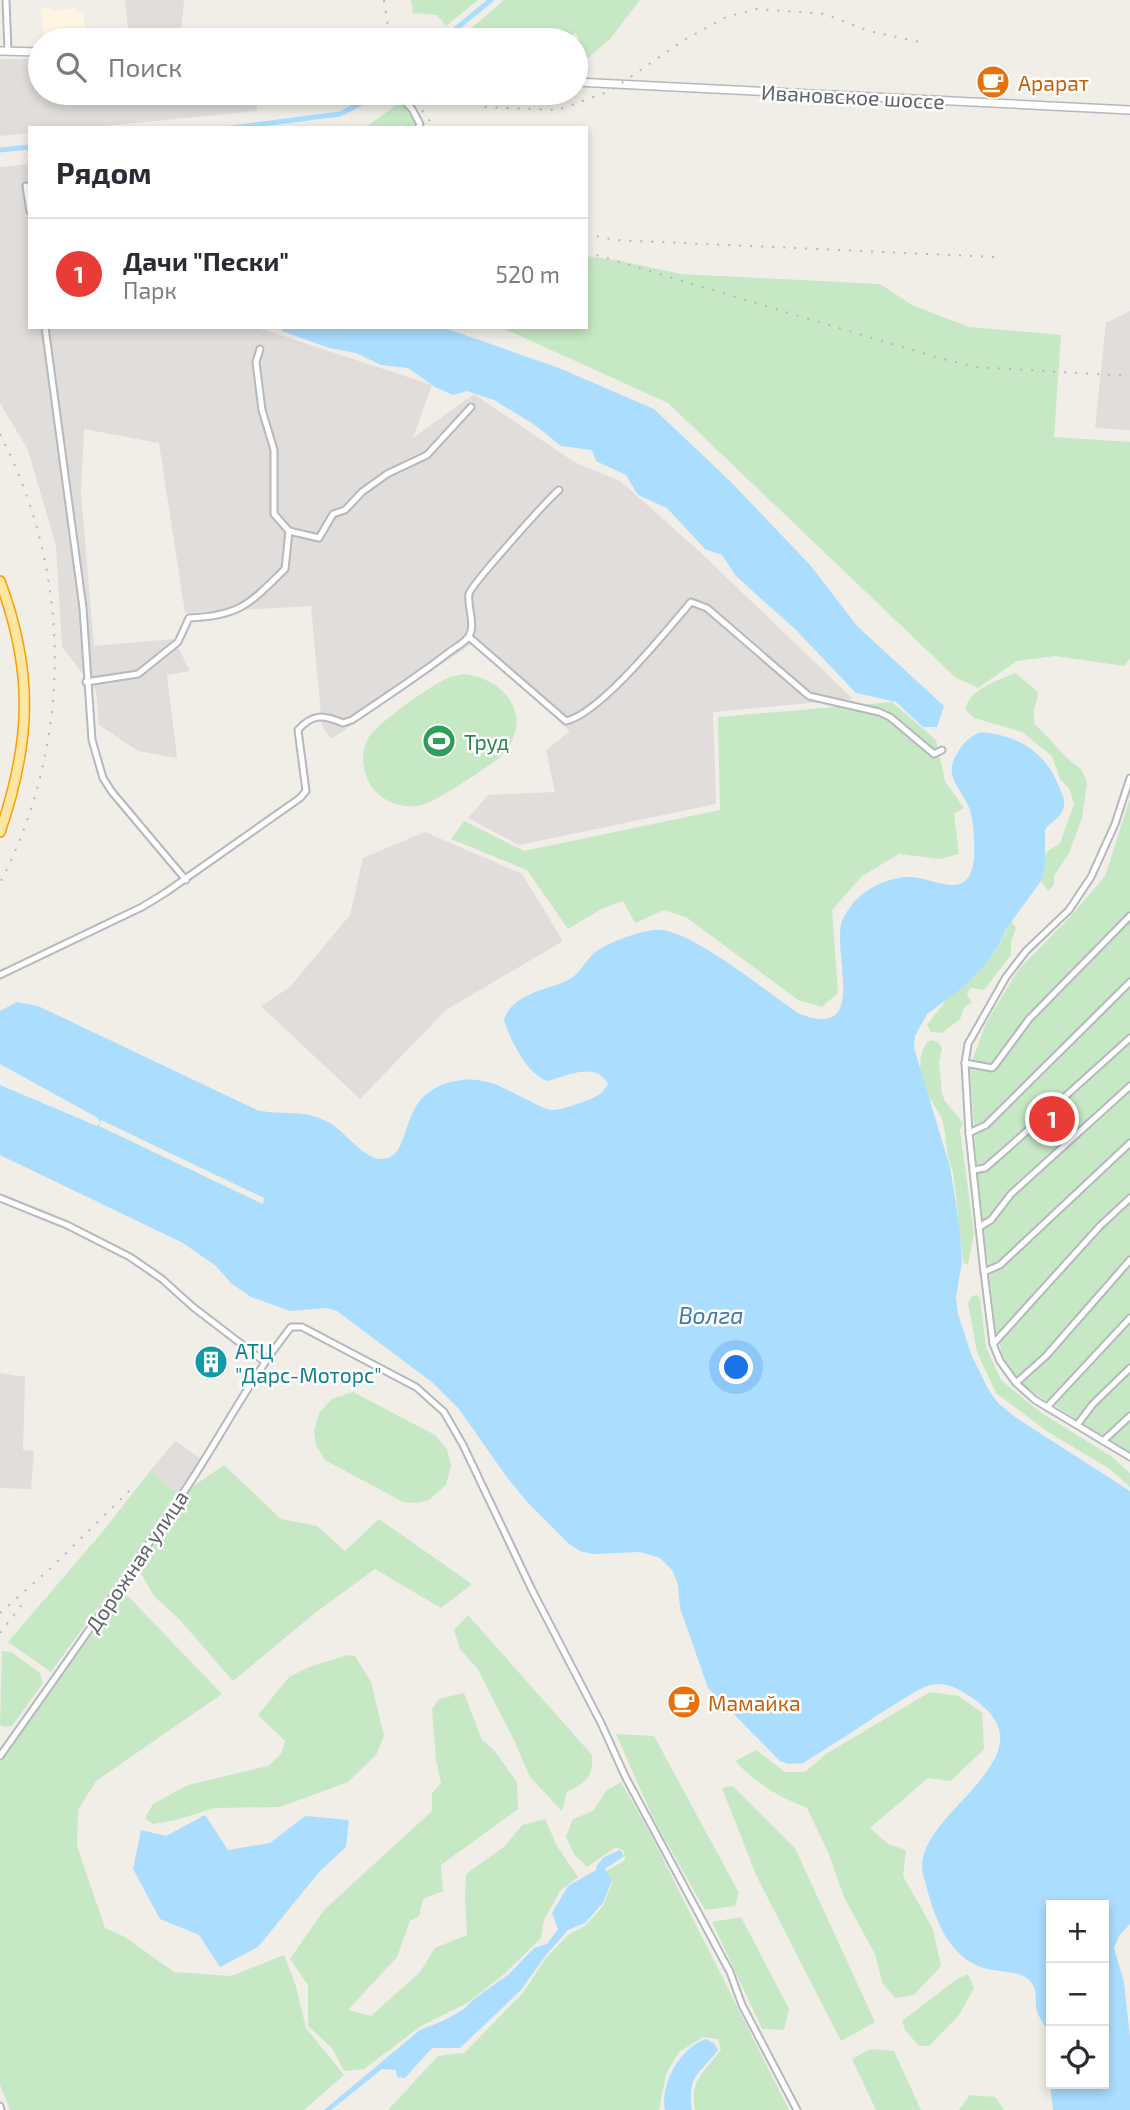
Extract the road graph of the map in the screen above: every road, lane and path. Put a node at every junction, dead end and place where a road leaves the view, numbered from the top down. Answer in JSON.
{"nodes":[{"id":1,"x":6,"y":0,"type":"edge"},
{"id":2,"x":4,"y":51,"type":"edge"},
{"id":3,"x":28,"y":52,"type":"edge"},
{"id":4,"x":588,"y":83,"type":"edge"},
{"id":5,"x":408,"y":105,"type":"edge"},
{"id":6,"x":1130,"y":110,"type":"edge"},
{"id":7,"x":419,"y":126,"type":"edge"},
{"id":8,"x":26,"y":186,"type":"dead end"},
{"id":9,"x":28,"y":198,"type":"edge"},
{"id":10,"x":45,"y":329,"type":"edge"},
{"id":11,"x":260,"y":349,"type":"dead end"},
{"id":12,"x":471,"y":407,"type":"dead end"},
{"id":13,"x":559,"y":490,"type":"dead end"},
{"id":14,"x":289,"y":531,"type":"junction"},
{"id":15,"x":0,"y":581,"type":"edge"},
{"id":16,"x":469,"y":637,"type":"junction"},
{"id":17,"x":86,"y":682,"type":"junction"},
{"id":18,"x":942,"y":750,"type":"dead end"},
{"id":19,"x":1130,"y":778,"type":"edge"},
{"id":20,"x":0,"y":832,"type":"edge"},
{"id":21,"x":186,"y":880,"type":"junction"},
{"id":22,"x":1130,"y":916,"type":"edge"},
{"id":23,"x":0,"y":975,"type":"edge"},
{"id":24,"x":1130,"y":982,"type":"edge"},
{"id":25,"x":1130,"y":1038,"type":"edge"},
{"id":26,"x":965,"y":1063,"type":"junction"},
{"id":27,"x":1130,"y":1086,"type":"edge"},
{"id":28,"x":969,"y":1133,"type":"junction"},
{"id":29,"x":1130,"y":1143,"type":"edge"},
{"id":30,"x":973,"y":1170,"type":"junction"},
{"id":31,"x":0,"y":1198,"type":"edge"},
{"id":32,"x":1130,"y":1198,"type":"edge"},
{"id":33,"x":979,"y":1227,"type":"junction"},
{"id":34,"x":1130,"y":1259,"type":"edge"},
{"id":35,"x":984,"y":1272,"type":"junction"},
{"id":36,"x":1130,"y":1318,"type":"edge"},
{"id":37,"x":993,"y":1344,"type":"junction"},
{"id":38,"x":265,"y":1362,"type":"junction"},
{"id":39,"x":1130,"y":1367,"type":"edge"},
{"id":40,"x":1016,"y":1383,"type":"junction"},
{"id":41,"x":1047,"y":1407,"type":"junction"},
{"id":42,"x":1130,"y":1416,"type":"edge"},
{"id":43,"x":1077,"y":1425,"type":"junction"},
{"id":44,"x":1103,"y":1441,"type":"junction"},
{"id":45,"x":1130,"y":1457,"type":"edge"},
{"id":46,"x":0,"y":1756,"type":"edge"},
{"id":47,"x":797,"y":2110,"type":"edge"}],
"edges":[{"from":1,"to":2,"type":"street"},
{"from":2,"to":3,"type":"street"},
{"from":4,"to":6,"type":"street","name":"Ивановское шоссе"},
{"from":5,"to":7,"type":"street"},
{"from":8,"to":9,"type":"street"},
{"from":10,"to":17,"type":"street"},
{"from":11,"to":14,"type":"street"},
{"from":12,"to":14,"type":"street"},
{"from":13,"to":16,"type":"street"},
{"from":14,"to":17,"type":"street"},
{"from":15,"to":20,"type":"highway"},
{"from":16,"to":18,"type":"street"},
{"from":16,"to":21,"type":"street"},
{"from":17,"to":21,"type":"street"},
{"from":19,"to":26,"type":"street"},
{"from":21,"to":23,"type":"street"},
{"from":22,"to":26,"type":"street"},
{"from":24,"to":28,"type":"street"},
{"from":25,"to":30,"type":"street"},
{"from":26,"to":28,"type":"street"},
{"from":27,"to":33,"type":"street"},
{"from":28,"to":30,"type":"street"},
{"from":29,"to":35,"type":"street"},
{"from":30,"to":33,"type":"street"},
{"from":31,"to":38,"type":"street"},
{"from":32,"to":37,"type":"street"},
{"from":33,"to":35,"type":"street"},
{"from":34,"to":40,"type":"street"},
{"from":35,"to":37,"type":"street"},
{"from":36,"to":41,"type":"street"},
{"from":37,"to":40,"type":"street"},
{"from":38,"to":46,"type":"street","name":"Дорожная улица"},
{"from":38,"to":47,"type":"street","name":"Дорожная улица"},
{"from":39,"to":43,"type":"street"},
{"from":40,"to":41,"type":"street"},
{"from":41,"to":43,"type":"street"},
{"from":42,"to":44,"type":"street"},
{"from":43,"to":44,"type":"street"},
{"from":44,"to":45,"type":"street"}]}
